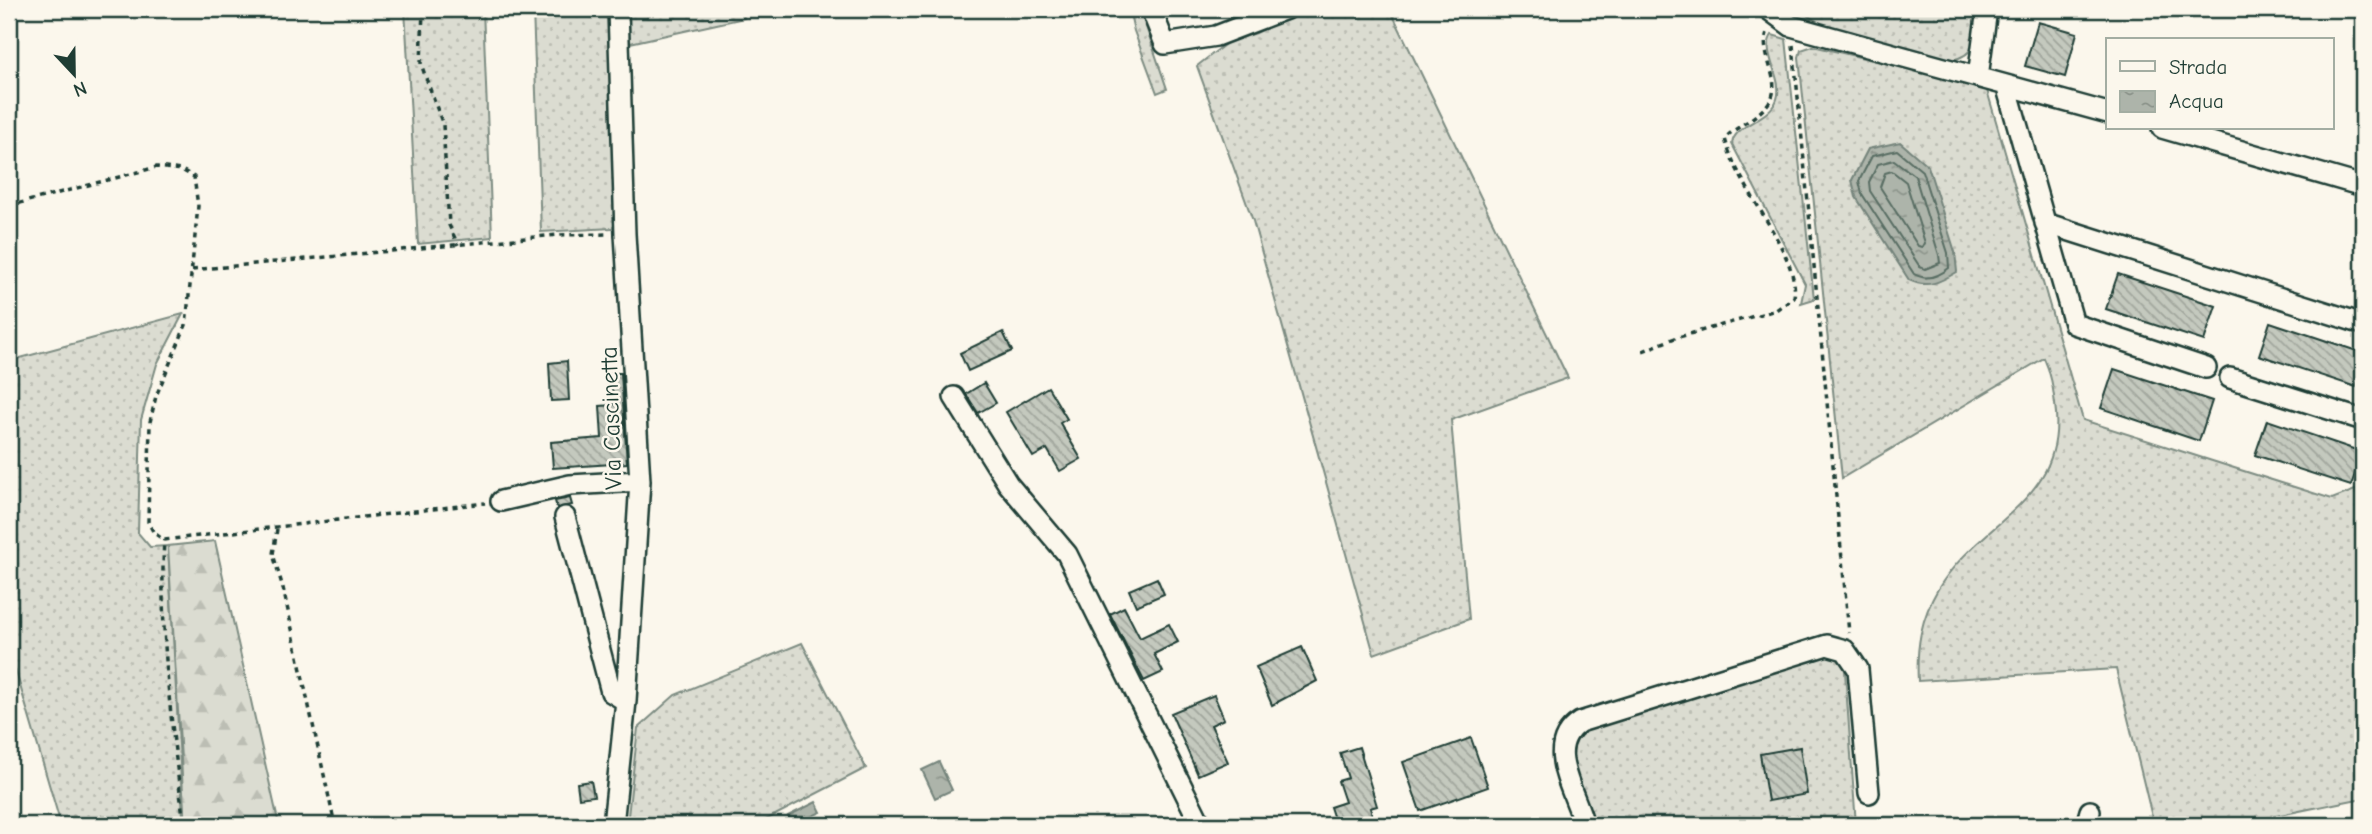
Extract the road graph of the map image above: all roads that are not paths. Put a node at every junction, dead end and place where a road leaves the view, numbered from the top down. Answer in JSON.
{"nodes":[{"id":1,"x":618,"y":9,"type":"edge"},
{"id":2,"x":1151,"y":9,"type":"edge"},
{"id":3,"x":1286,"y":9,"type":"edge"},
{"id":4,"x":1987,"y":9,"type":"edge"},
{"id":5,"x":1778,"y":17,"type":"edge"},
{"id":6,"x":1978,"y":77,"type":"junction"},
{"id":7,"x":2006,"y":85,"type":"junction"},
{"id":8,"x":2106,"y":112,"type":"edge"},
{"id":9,"x":2169,"y":130,"type":"edge"},
{"id":10,"x":2363,"y":186,"type":"edge"},
{"id":11,"x":2045,"y":223,"type":"junction"},
{"id":12,"x":2363,"y":324,"type":"edge"},
{"id":13,"x":2206,"y":368,"type":"dead end"},
{"id":14,"x":2230,"y":378,"type":"dead end"},
{"id":15,"x":954,"y":397,"type":"dead end"},
{"id":16,"x":2363,"y":420,"type":"edge"},
{"id":17,"x":640,"y":481,"type":"junction"},
{"id":18,"x":501,"y":501,"type":"road end"},
{"id":19,"x":565,"y":517,"type":"dead end"},
{"id":20,"x":626,"y":701,"type":"junction"},
{"id":21,"x":1868,"y":793,"type":"dead end"},
{"id":22,"x":613,"y":825,"type":"edge"},
{"id":23,"x":1200,"y":825,"type":"edge"},
{"id":24,"x":1584,"y":825,"type":"edge"}],
"edges":[{"from":1,"to":17,"type":"street","name":"Via Cascinetta"},
{"from":2,"to":3,"type":"street"},
{"from":4,"to":6,"type":"street"},
{"from":5,"to":6,"type":"street"},
{"from":6,"to":7,"type":"street"},
{"from":7,"to":8,"type":"street"},
{"from":7,"to":11,"type":"street"},
{"from":9,"to":10,"type":"street"},
{"from":11,"to":12,"type":"street"},
{"from":11,"to":13,"type":"street"},
{"from":14,"to":16,"type":"street"},
{"from":15,"to":23,"type":"street"},
{"from":17,"to":18,"type":"street"},
{"from":17,"to":20,"type":"street","name":"Via Cascinetta"},
{"from":19,"to":20,"type":"street"},
{"from":20,"to":22,"type":"street","name":"Via Cascinetta"},
{"from":21,"to":24,"type":"street"}]}
